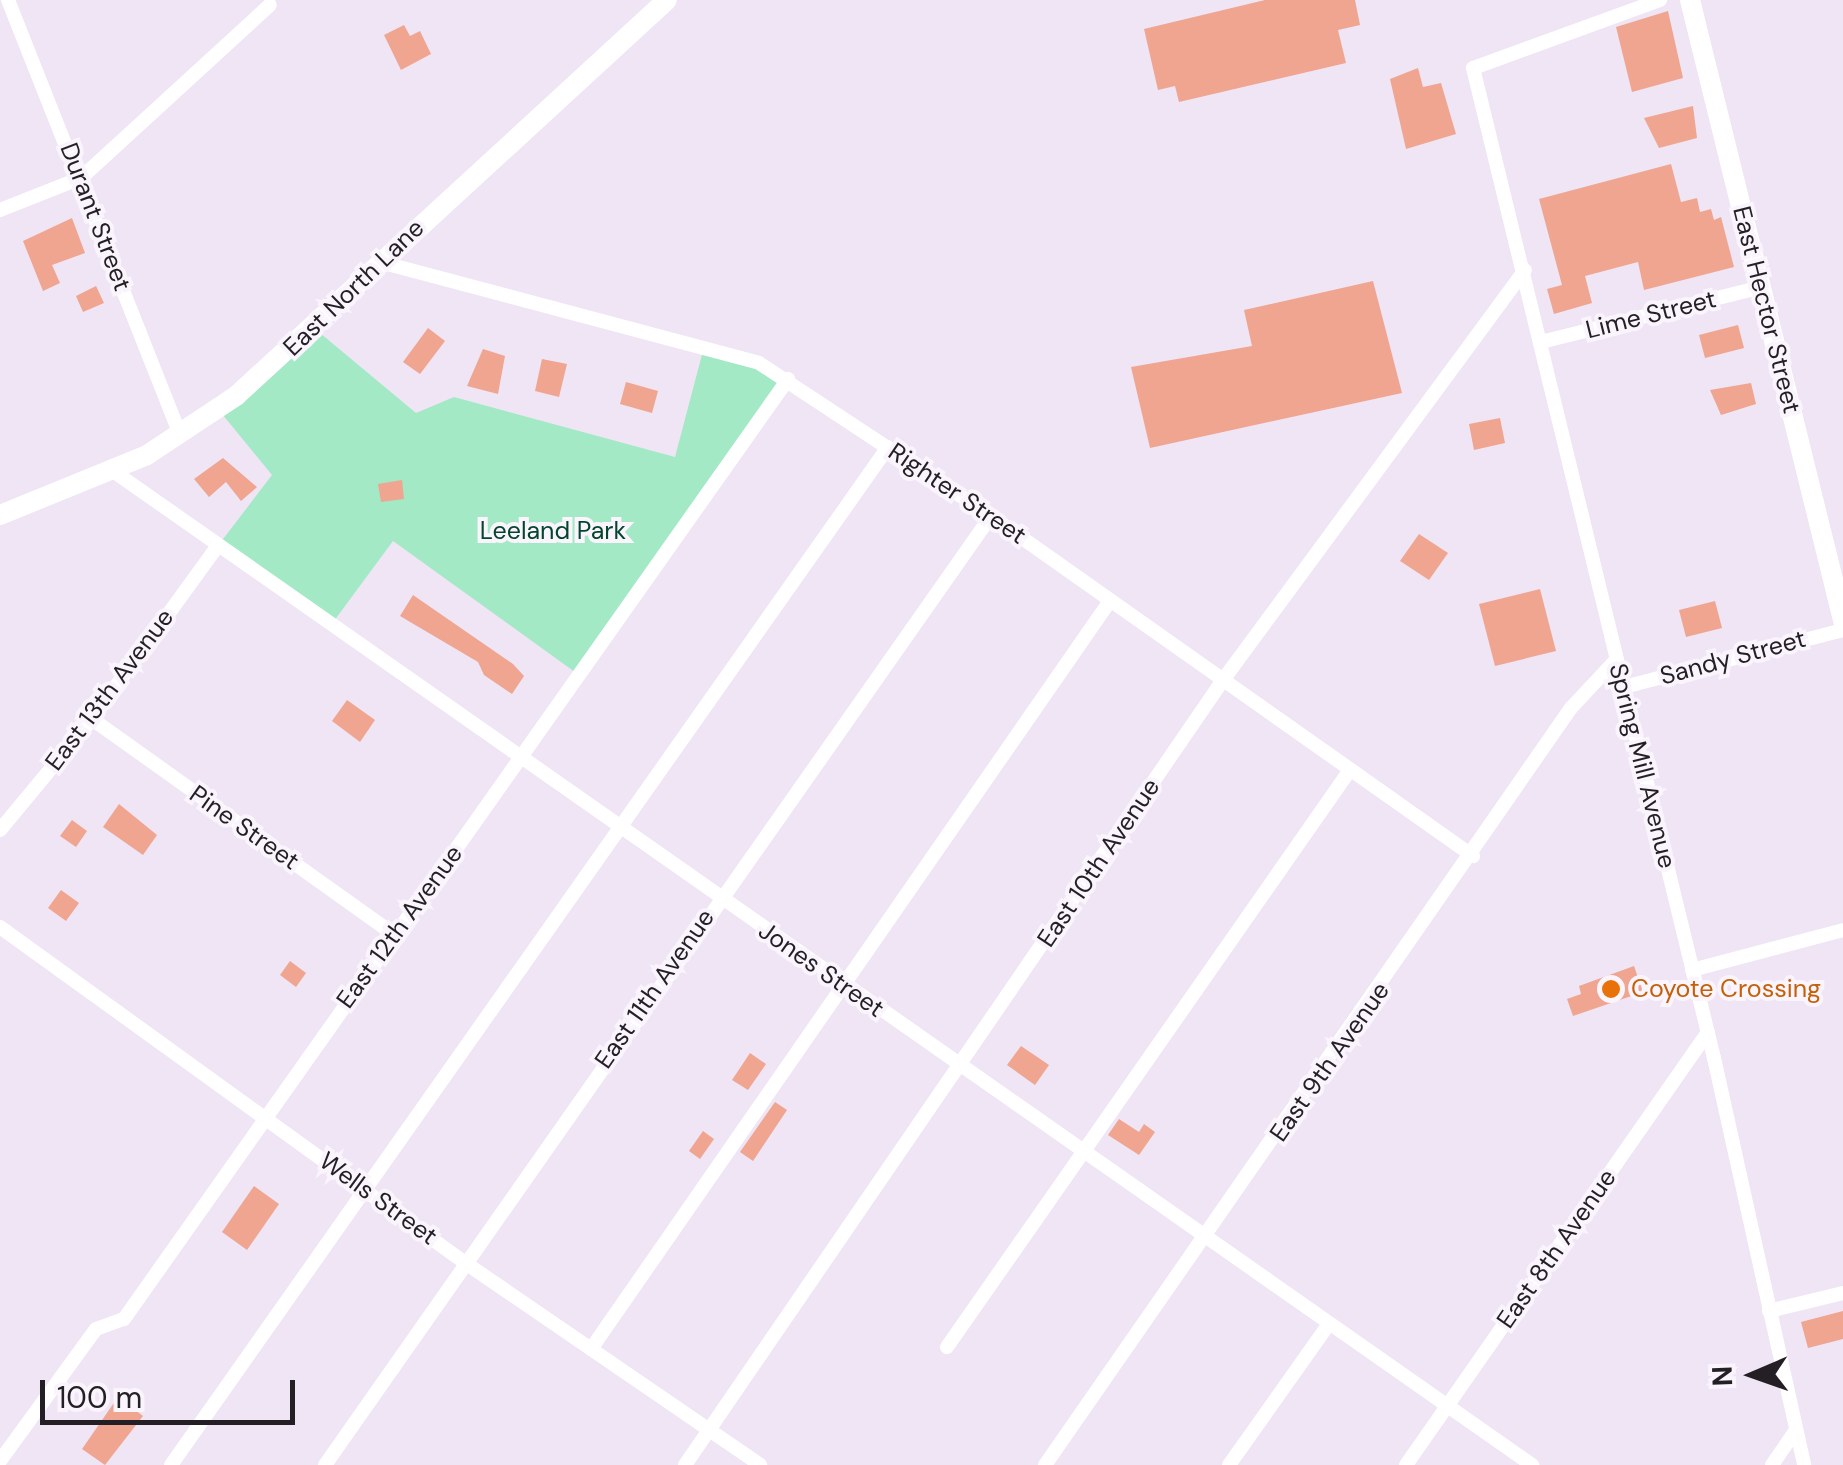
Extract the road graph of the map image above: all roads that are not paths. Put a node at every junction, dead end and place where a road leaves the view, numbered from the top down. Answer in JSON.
{"nodes":[{"id":1,"x":8,"y":0,"type":"edge"},
{"id":2,"x":667,"y":0,"type":"edge"},
{"id":3,"x":1660,"y":0,"type":"edge"},
{"id":4,"x":1690,"y":0,"type":"edge"},
{"id":5,"x":270,"y":5,"type":"dead end"},
{"id":6,"x":80,"y":178,"type":"junction"},
{"id":7,"x":0,"y":210,"type":"edge"},
{"id":8,"x":380,"y":262,"type":"junction"},
{"id":9,"x":1525,"y":270,"type":"junction"},
{"id":10,"x":1761,"y":287,"type":"junction"},
{"id":11,"x":1541,"y":342,"type":"junction"},
{"id":12,"x":788,"y":379,"type":"junction"},
{"id":13,"x":180,"y":435,"type":"junction"},
{"id":14,"x":888,"y":447,"type":"junction"},
{"id":15,"x":112,"y":471,"type":"junction"},
{"id":16,"x":0,"y":515,"type":"edge"},
{"id":17,"x":990,"y":516,"type":"junction"},
{"id":18,"x":217,"y":547,"type":"junction"},
{"id":19,"x":1110,"y":600,"type":"junction"},
{"id":20,"x":1843,"y":620,"type":"edge"},
{"id":21,"x":1843,"y":630,"type":"edge"},
{"id":22,"x":1615,"y":661,"type":"junction"},
{"id":23,"x":1223,"y":680,"type":"junction"},
{"id":24,"x":1624,"y":687,"type":"junction"},
{"id":25,"x":92,"y":720,"type":"junction"},
{"id":26,"x":522,"y":756,"type":"junction"},
{"id":27,"x":1350,"y":770,"type":"junction"},
{"id":28,"x":621,"y":827,"type":"junction"},
{"id":29,"x":0,"y":830,"type":"edge"},
{"id":30,"x":1473,"y":856,"type":"junction"},
{"id":31,"x":718,"y":898,"type":"junction"},
{"id":32,"x":0,"y":927,"type":"edge"},
{"id":33,"x":1843,"y":930,"type":"edge"},
{"id":34,"x":396,"y":936,"type":"junction"},
{"id":35,"x":1692,"y":970,"type":"junction"},
{"id":36,"x":842,"y":984,"type":"junction"},
{"id":37,"x":1708,"y":1032,"type":"junction"},
{"id":38,"x":961,"y":1068,"type":"junction"},
{"id":39,"x":261,"y":1118,"type":"junction"},
{"id":40,"x":1084,"y":1153,"type":"junction"},
{"id":41,"x":368,"y":1189,"type":"junction"},
{"id":42,"x":1208,"y":1238,"type":"junction"},
{"id":43,"x":464,"y":1262,"type":"junction"},
{"id":44,"x":1843,"y":1293,"type":"edge"},
{"id":45,"x":1769,"y":1311,"type":"junction"},
{"id":46,"x":1328,"y":1325,"type":"junction"},
{"id":47,"x":947,"y":1347,"type":"dead end"},
{"id":48,"x":591,"y":1349,"type":"junction"},
{"id":49,"x":1445,"y":1410,"type":"junction"},
{"id":50,"x":1796,"y":1430,"type":"junction"},
{"id":51,"x":710,"y":1431,"type":"junction"},
{"id":52,"x":0,"y":1460,"type":"edge"},
{"id":53,"x":171,"y":1465,"type":"edge"},
{"id":54,"x":325,"y":1465,"type":"edge"},
{"id":55,"x":685,"y":1465,"type":"edge"},
{"id":56,"x":760,"y":1465,"type":"edge"},
{"id":57,"x":1045,"y":1465,"type":"edge"},
{"id":58,"x":1229,"y":1465,"type":"edge"},
{"id":59,"x":1406,"y":1465,"type":"edge"},
{"id":60,"x":1532,"y":1465,"type":"edge"},
{"id":61,"x":1772,"y":1465,"type":"edge"},
{"id":62,"x":1804,"y":1465,"type":"edge"}],
"edges":[{"from":1,"to":6,"type":"street","name":"Durant Street"},
{"from":2,"to":8,"type":"street","name":"East North Lane"},
{"from":3,"to":9,"type":"street","name":"Spring Mill Avenue"},
{"from":4,"to":10,"type":"street","name":"East Hector Street"},
{"from":5,"to":6,"type":"street"},
{"from":6,"to":7,"type":"street"},
{"from":6,"to":13,"type":"street","name":"Durant Street"},
{"from":8,"to":12,"type":"street","name":"Righter Street"},
{"from":8,"to":13,"type":"street","name":"East North Lane"},
{"from":9,"to":11,"type":"street","name":"Spring Mill Avenue"},
{"from":9,"to":23,"type":"street","name":"East 10th Avenue"},
{"from":10,"to":11,"type":"street","name":"Lime Street"},
{"from":10,"to":20,"type":"street","name":"East Hector Street"},
{"from":11,"to":22,"type":"street","name":"Spring Mill Avenue"},
{"from":12,"to":14,"type":"street","name":"Righter Street"},
{"from":12,"to":26,"type":"street","name":"East 12th Avenue"},
{"from":13,"to":15,"type":"street","name":"East North Lane"},
{"from":14,"to":17,"type":"street","name":"Righter Street"},
{"from":14,"to":28,"type":"street"},
{"from":15,"to":16,"type":"street","name":"East North Lane"},
{"from":15,"to":18,"type":"street","name":"Jones Street"},
{"from":17,"to":19,"type":"street","name":"Righter Street"},
{"from":17,"to":31,"type":"street","name":"East 11th Avenue"},
{"from":18,"to":25,"type":"street","name":"East 13th Avenue"},
{"from":18,"to":26,"type":"street","name":"Jones Street"},
{"from":19,"to":23,"type":"street","name":"Righter Street"},
{"from":19,"to":36,"type":"street"},
{"from":21,"to":24,"type":"street","name":"Sandy Street"},
{"from":22,"to":24,"type":"street","name":"Spring Mill Avenue"},
{"from":22,"to":30,"type":"street","name":"East 9th Avenue"},
{"from":23,"to":27,"type":"street","name":"Righter Street"},
{"from":23,"to":38,"type":"street","name":"East 10th Avenue"},
{"from":24,"to":35,"type":"street","name":"Spring Mill Avenue"},
{"from":25,"to":29,"type":"street","name":"East 13th Avenue"},
{"from":25,"to":34,"type":"street","name":"Pine Street"},
{"from":26,"to":28,"type":"street","name":"Jones Street"},
{"from":26,"to":34,"type":"street","name":"East 12th Avenue"},
{"from":27,"to":30,"type":"street","name":"Righter Street"},
{"from":27,"to":40,"type":"street"},
{"from":28,"to":31,"type":"street","name":"Jones Street"},
{"from":28,"to":41,"type":"street"},
{"from":30,"to":42,"type":"street","name":"East 9th Avenue"},
{"from":31,"to":36,"type":"street","name":"Jones Street"},
{"from":31,"to":43,"type":"street","name":"East 11th Avenue"},
{"from":32,"to":39,"type":"street","name":"Wells Street"},
{"from":33,"to":35,"type":"street"},
{"from":34,"to":39,"type":"street","name":"East 12th Avenue"},
{"from":35,"to":37,"type":"street","name":"Spring Mill Avenue"},
{"from":36,"to":38,"type":"street","name":"Jones Street"},
{"from":36,"to":48,"type":"street"},
{"from":37,"to":45,"type":"street","name":"Spring Mill Avenue"},
{"from":37,"to":49,"type":"street","name":"East 8th Avenue"},
{"from":38,"to":40,"type":"street","name":"Jones Street"},
{"from":38,"to":51,"type":"street","name":"East 10th Avenue"},
{"from":39,"to":41,"type":"street","name":"Wells Street"},
{"from":39,"to":52,"type":"street","name":"East 12th Avenue"},
{"from":40,"to":42,"type":"street","name":"Jones Street"},
{"from":40,"to":47,"type":"street"},
{"from":41,"to":43,"type":"street","name":"Wells Street"},
{"from":41,"to":53,"type":"street"},
{"from":42,"to":46,"type":"street","name":"Jones Street"},
{"from":42,"to":57,"type":"street","name":"East 9th Avenue"},
{"from":43,"to":48,"type":"street","name":"Wells Street"},
{"from":43,"to":54,"type":"street","name":"East 11th Avenue"},
{"from":44,"to":45,"type":"street"},
{"from":45,"to":50,"type":"street","name":"Spring Mill Avenue"},
{"from":46,"to":49,"type":"street","name":"Jones Street"},
{"from":46,"to":58,"type":"street"},
{"from":48,"to":51,"type":"street","name":"Wells Street"},
{"from":49,"to":59,"type":"street","name":"East 8th Avenue"},
{"from":49,"to":60,"type":"street","name":"Jones Street"},
{"from":50,"to":61,"type":"street"},
{"from":50,"to":62,"type":"street","name":"Spring Mill Avenue"},
{"from":51,"to":55,"type":"street","name":"East 10th Avenue"},
{"from":51,"to":56,"type":"street","name":"Wells Street"}]}
